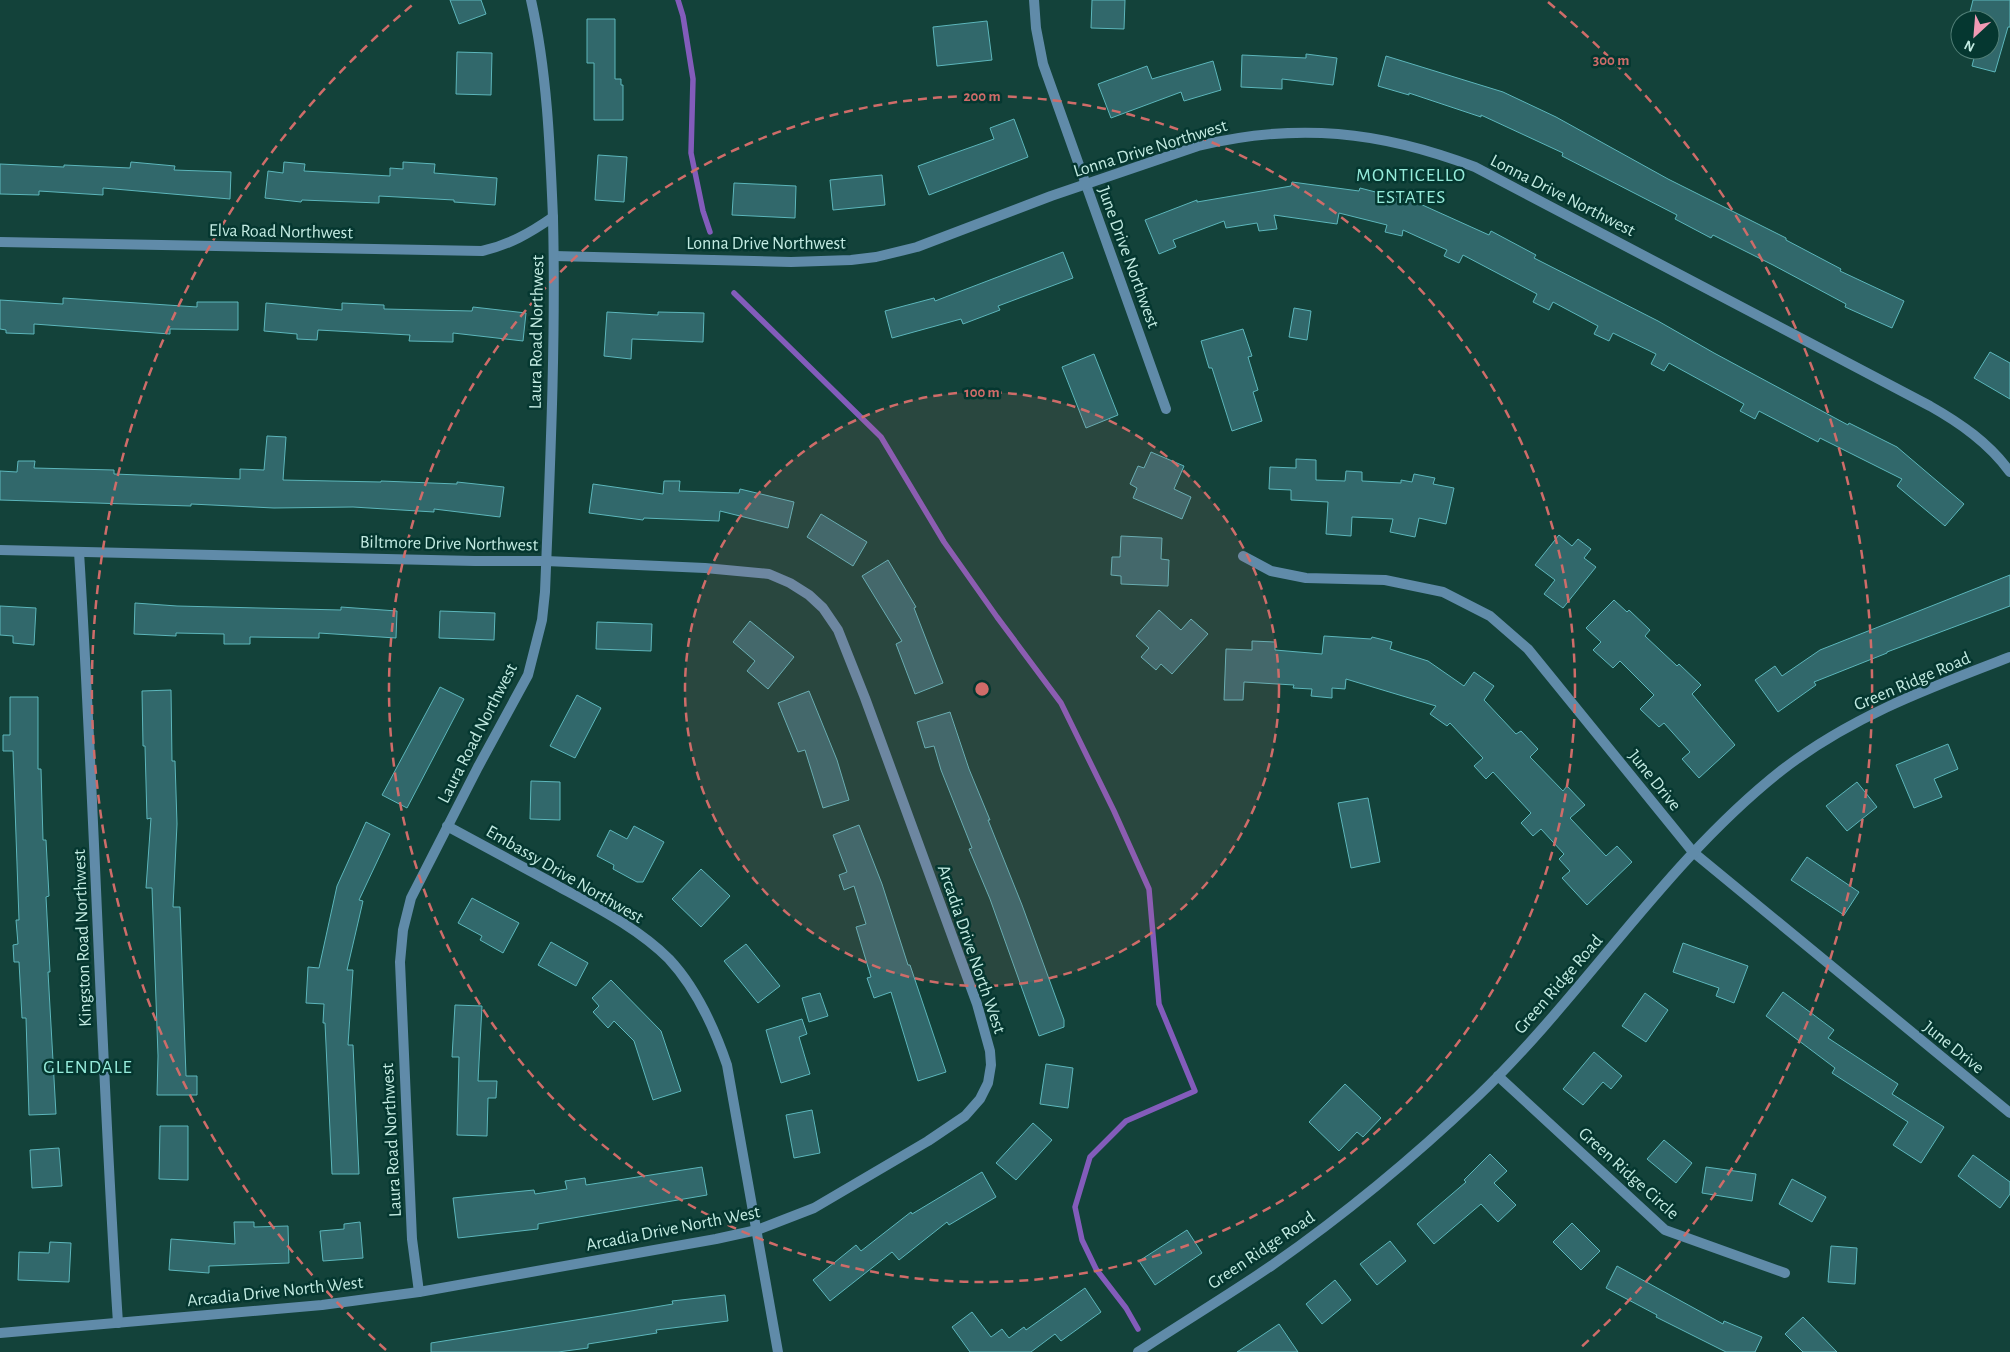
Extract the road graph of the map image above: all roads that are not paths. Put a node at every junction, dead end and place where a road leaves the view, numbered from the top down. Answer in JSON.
{"nodes":[{"id":1,"x":531,"y":0,"type":"edge"},
{"id":2,"x":1034,"y":0,"type":"edge"},
{"id":3,"x":1086,"y":184,"type":"junction"},
{"id":4,"x":553,"y":217,"type":"junction"},
{"id":5,"x":0,"y":242,"type":"edge"},
{"id":6,"x":554,"y":256,"type":"junction"},
{"id":7,"x":1166,"y":409,"type":"dead end"},
{"id":8,"x":2010,"y":472,"type":"edge"},
{"id":9,"x":0,"y":550,"type":"edge"},
{"id":10,"x":79,"y":552,"type":"junction"},
{"id":11,"x":1243,"y":556,"type":"dead end"},
{"id":12,"x":546,"y":561,"type":"junction"},
{"id":13,"x":2010,"y":657,"type":"edge"},
{"id":14,"x":852,"y":665,"type":"joint"},
{"id":15,"x":447,"y":826,"type":"junction"},
{"id":16,"x":1693,"y":852,"type":"junction"},
{"id":17,"x":1498,"y":1076,"type":"junction"},
{"id":18,"x":2010,"y":1113,"type":"edge"},
{"id":19,"x":757,"y":1230,"type":"junction"},
{"id":20,"x":1785,"y":1273,"type":"dead end"},
{"id":21,"x":419,"y":1292,"type":"junction"},
{"id":22,"x":118,"y":1322,"type":"junction"},
{"id":23,"x":0,"y":1333,"type":"edge"},
{"id":24,"x":778,"y":1352,"type":"edge"},
{"id":25,"x":1138,"y":1352,"type":"edge"}],
"edges":[{"from":1,"to":4,"type":"street","name":"Laura Road Northwest"},
{"from":2,"to":3,"type":"street","name":"June Drive Northwest"},
{"from":3,"to":6,"type":"street","name":"Lonna Drive Northwest"},
{"from":3,"to":7,"type":"street","name":"June Drive Northwest"},
{"from":3,"to":8,"type":"street","name":"Lonna Drive Northwest"},
{"from":4,"to":5,"type":"street","name":"Elva Road Northwest"},
{"from":4,"to":6,"type":"street","name":"Laura Road Northwest"},
{"from":6,"to":12,"type":"street","name":"Laura Road Northwest"},
{"from":9,"to":10,"type":"street","name":"Biltmore Drive Northwest"},
{"from":10,"to":12,"type":"street","name":"Biltmore Drive Northwest"},
{"from":10,"to":22,"type":"street","name":"Kingston Road Northwest"},
{"from":11,"to":16,"type":"street","name":"June Drive"},
{"from":12,"to":14,"type":"street","name":"Biltmore Drive Northwest"},
{"from":12,"to":15,"type":"street","name":"Laura Road Northwest"},
{"from":13,"to":16,"type":"street","name":"Green Ridge Road"},
{"from":14,"to":19,"type":"street","name":"Arcadia Drive North West"},
{"from":15,"to":19,"type":"street","name":"Embassy Drive Northwest"},
{"from":15,"to":21,"type":"street","name":"Laura Road Northwest"},
{"from":16,"to":17,"type":"street","name":"Green Ridge Road"},
{"from":16,"to":18,"type":"street","name":"June Drive"},
{"from":17,"to":20,"type":"street","name":"Green Ridge Circle"},
{"from":17,"to":25,"type":"street","name":"Green Ridge Road"},
{"from":19,"to":21,"type":"street","name":"Arcadia Drive North West"},
{"from":19,"to":24,"type":"street","name":"Embassy Drive Northwest"},
{"from":21,"to":22,"type":"street","name":"Arcadia Drive North West"},
{"from":22,"to":23,"type":"street","name":"Arcadia Drive North West"}]}
